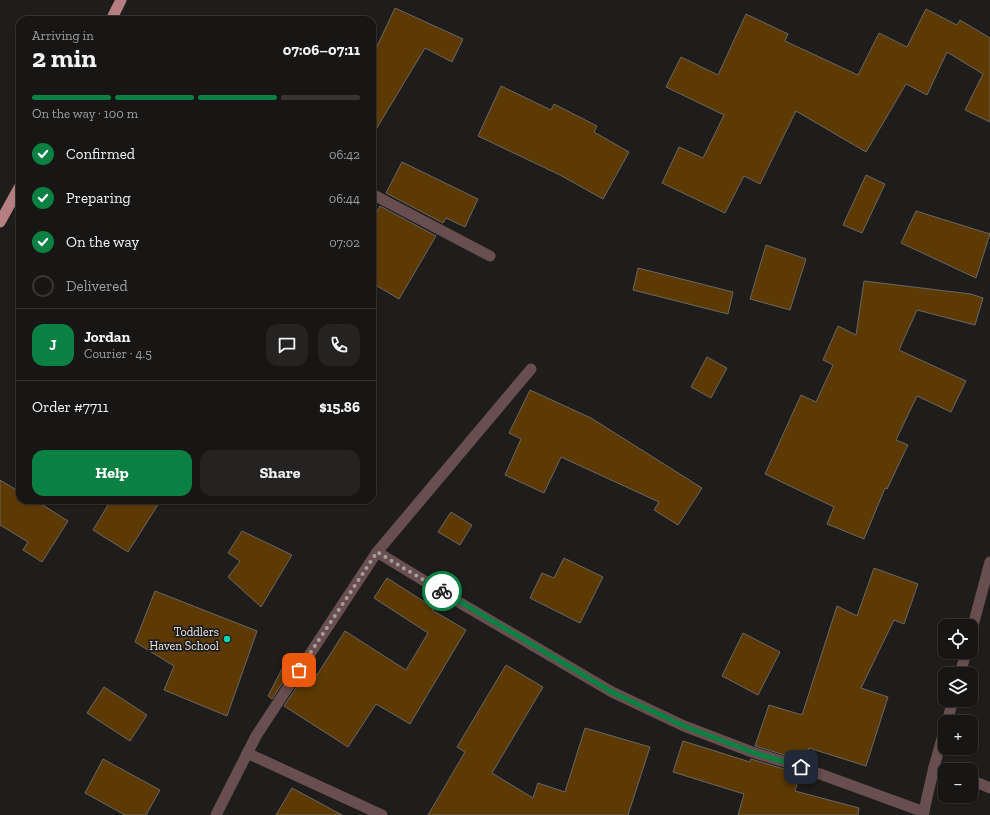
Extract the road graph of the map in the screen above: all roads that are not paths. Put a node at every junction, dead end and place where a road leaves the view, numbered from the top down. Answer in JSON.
{"nodes":[{"id":1,"x":121,"y":0,"type":"edge"},
{"id":2,"x":113,"y":16,"type":"edge"},
{"id":3,"x":16,"y":193,"type":"edge"},
{"id":4,"x":376,"y":196,"type":"edge"},
{"id":5,"x":0,"y":222,"type":"edge"},
{"id":6,"x":490,"y":256,"type":"dead end"},
{"id":7,"x":531,"y":369,"type":"dead end"},
{"id":8,"x":377,"y":552,"type":"junction"},
{"id":9,"x":990,"y":562,"type":"edge"},
{"id":10,"x":975,"y":619,"type":"edge"},
{"id":11,"x":248,"y":753,"type":"junction"},
{"id":12,"x":938,"y":774,"type":"edge"},
{"id":13,"x":978,"y":783,"type":"edge"},
{"id":14,"x":990,"y":788,"type":"edge"},
{"id":15,"x":924,"y":813,"type":"edge"},
{"id":16,"x":216,"y":815,"type":"edge"},
{"id":17,"x":382,"y":815,"type":"edge"}],
"edges":[{"from":1,"to":2,"type":"main road"},
{"from":3,"to":5,"type":"main road"},
{"from":4,"to":6,"type":"street"},
{"from":7,"to":8,"type":"street"},
{"from":8,"to":11,"type":"street"},
{"from":8,"to":15,"type":"street"},
{"from":9,"to":10,"type":"street"},
{"from":11,"to":16,"type":"street"},
{"from":11,"to":17,"type":"street"},
{"from":12,"to":15,"type":"street"},
{"from":13,"to":14,"type":"street"}]}
